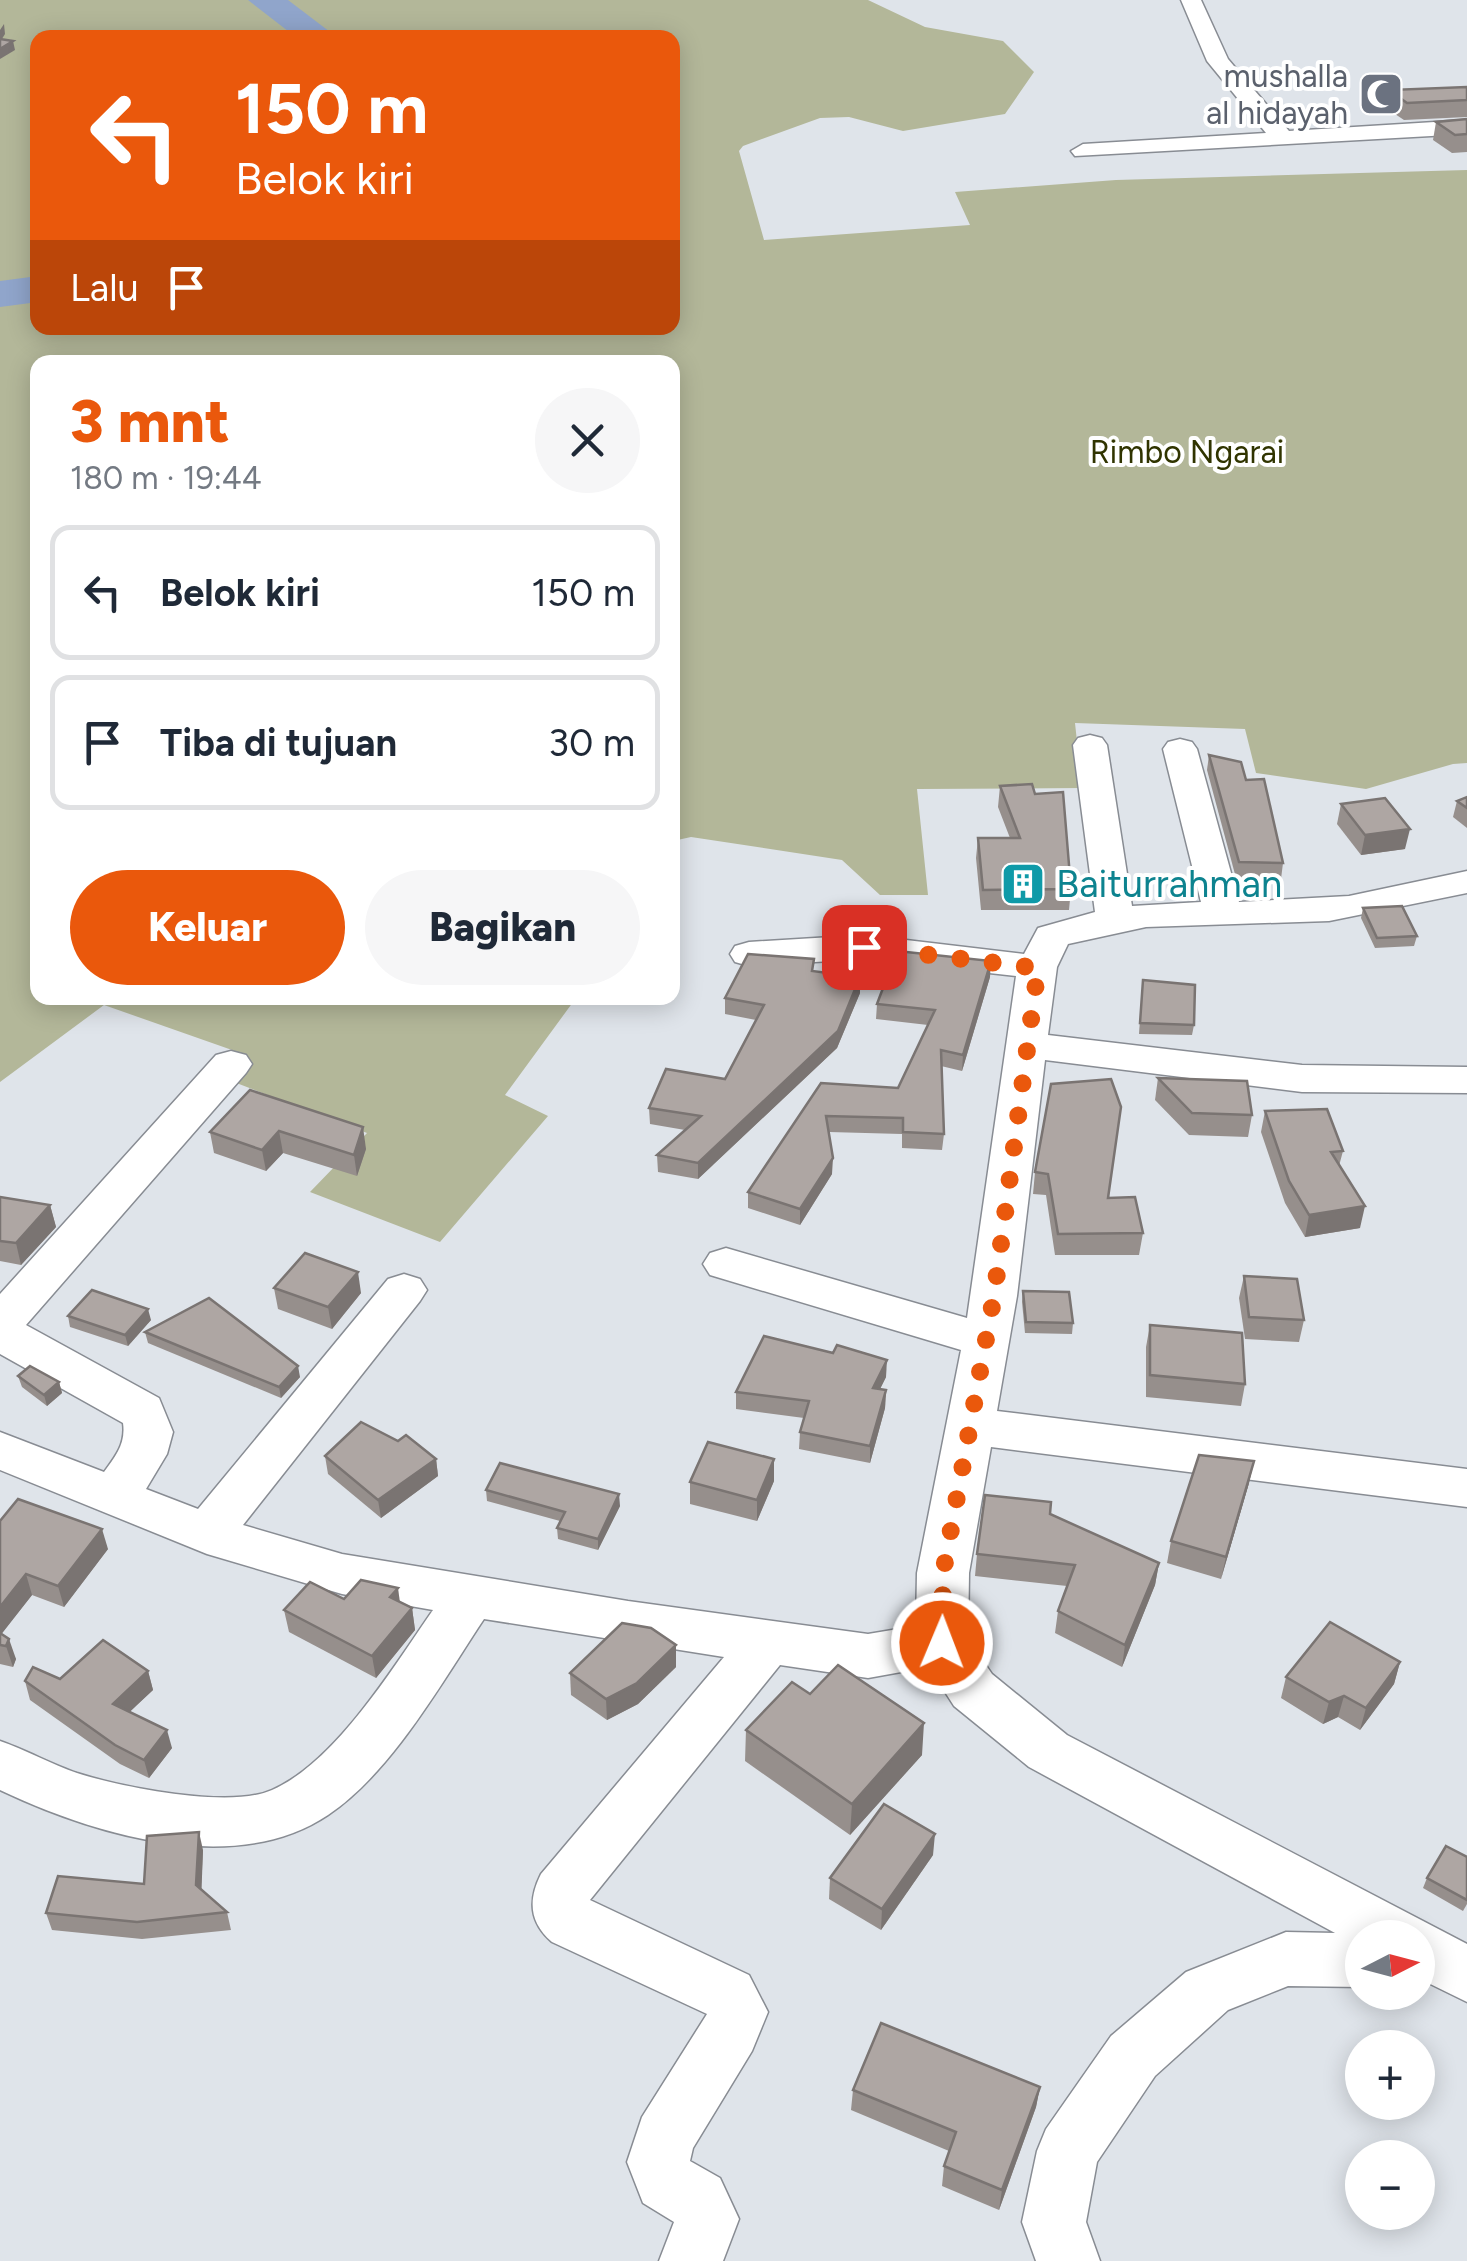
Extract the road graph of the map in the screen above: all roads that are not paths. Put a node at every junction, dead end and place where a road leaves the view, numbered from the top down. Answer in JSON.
{"nodes":[{"id":1,"x":1191,"y":0,"type":"edge"},
{"id":2,"x":1366,"y":110,"type":"dead end"},
{"id":3,"x":1467,"y":127,"type":"edge"},
{"id":4,"x":1383,"y":131,"type":"junction"},
{"id":5,"x":1283,"y":138,"type":"junction"},
{"id":6,"x":1083,"y":151,"type":"dead end"},
{"id":7,"x":1090,"y":745,"type":"dead end"},
{"id":8,"x":1180,"y":749,"type":"dead end"},
{"id":9,"x":1467,"y":882,"type":"edge"},
{"id":10,"x":1223,"y":916,"type":"junction"},
{"id":11,"x":1116,"y":917,"type":"junction"},
{"id":12,"x":749,"y":954,"type":"edge"},
{"id":13,"x":1038,"y":968,"type":"junction"},
{"id":14,"x":1029,"y":1045,"type":"junction"},
{"id":15,"x":231,"y":1064,"type":"dead end"},
{"id":16,"x":1467,"y":1080,"type":"edge"},
{"id":17,"x":726,"y":1264,"type":"dead end"},
{"id":18,"x":404,"y":1290,"type":"dead end"},
{"id":19,"x":0,"y":1327,"type":"edge"},
{"id":20,"x":985,"y":1340,"type":"junction"},
{"id":21,"x":969,"y":1426,"type":"junction"},
{"id":22,"x":0,"y":1450,"type":"edge"},
{"id":23,"x":1467,"y":1488,"type":"edge"},
{"id":24,"x":116,"y":1494,"type":"junction"},
{"id":25,"x":206,"y":1534,"type":"junction"},
{"id":26,"x":471,"y":1596,"type":"junction"},
{"id":27,"x":768,"y":1642,"type":"junction"},
{"id":28,"x":942,"y":1643,"type":"junction"},
{"id":29,"x":0,"y":1764,"type":"edge"},
{"id":30,"x":1362,"y":1920,"type":"edge"},
{"id":31,"x":1345,"y":1960,"type":"edge"},
{"id":32,"x":691,"y":2261,"type":"edge"},
{"id":33,"x":1068,"y":2261,"type":"edge"}],
"edges":[{"from":1,"to":5,"type":"street"},
{"from":2,"to":4,"type":"street"},
{"from":3,"to":4,"type":"street"},
{"from":4,"to":5,"type":"street"},
{"from":5,"to":6,"type":"street"},
{"from":7,"to":11,"type":"street"},
{"from":8,"to":10,"type":"street"},
{"from":9,"to":10,"type":"street"},
{"from":10,"to":11,"type":"street"},
{"from":11,"to":13,"type":"street"},
{"from":12,"to":13,"type":"street"},
{"from":13,"to":14,"type":"street"},
{"from":14,"to":16,"type":"street"},
{"from":14,"to":20,"type":"street"},
{"from":15,"to":19,"type":"street"},
{"from":17,"to":20,"type":"street"},
{"from":18,"to":25,"type":"street"},
{"from":19,"to":24,"type":"street"},
{"from":20,"to":21,"type":"street"},
{"from":21,"to":23,"type":"street"},
{"from":21,"to":28,"type":"street"},
{"from":22,"to":24,"type":"street"},
{"from":24,"to":25,"type":"street"},
{"from":25,"to":26,"type":"street"},
{"from":26,"to":27,"type":"street"},
{"from":26,"to":29,"type":"street"},
{"from":27,"to":28,"type":"street"},
{"from":27,"to":32,"type":"street"},
{"from":28,"to":30,"type":"street"},
{"from":31,"to":33,"type":"street"}]}
